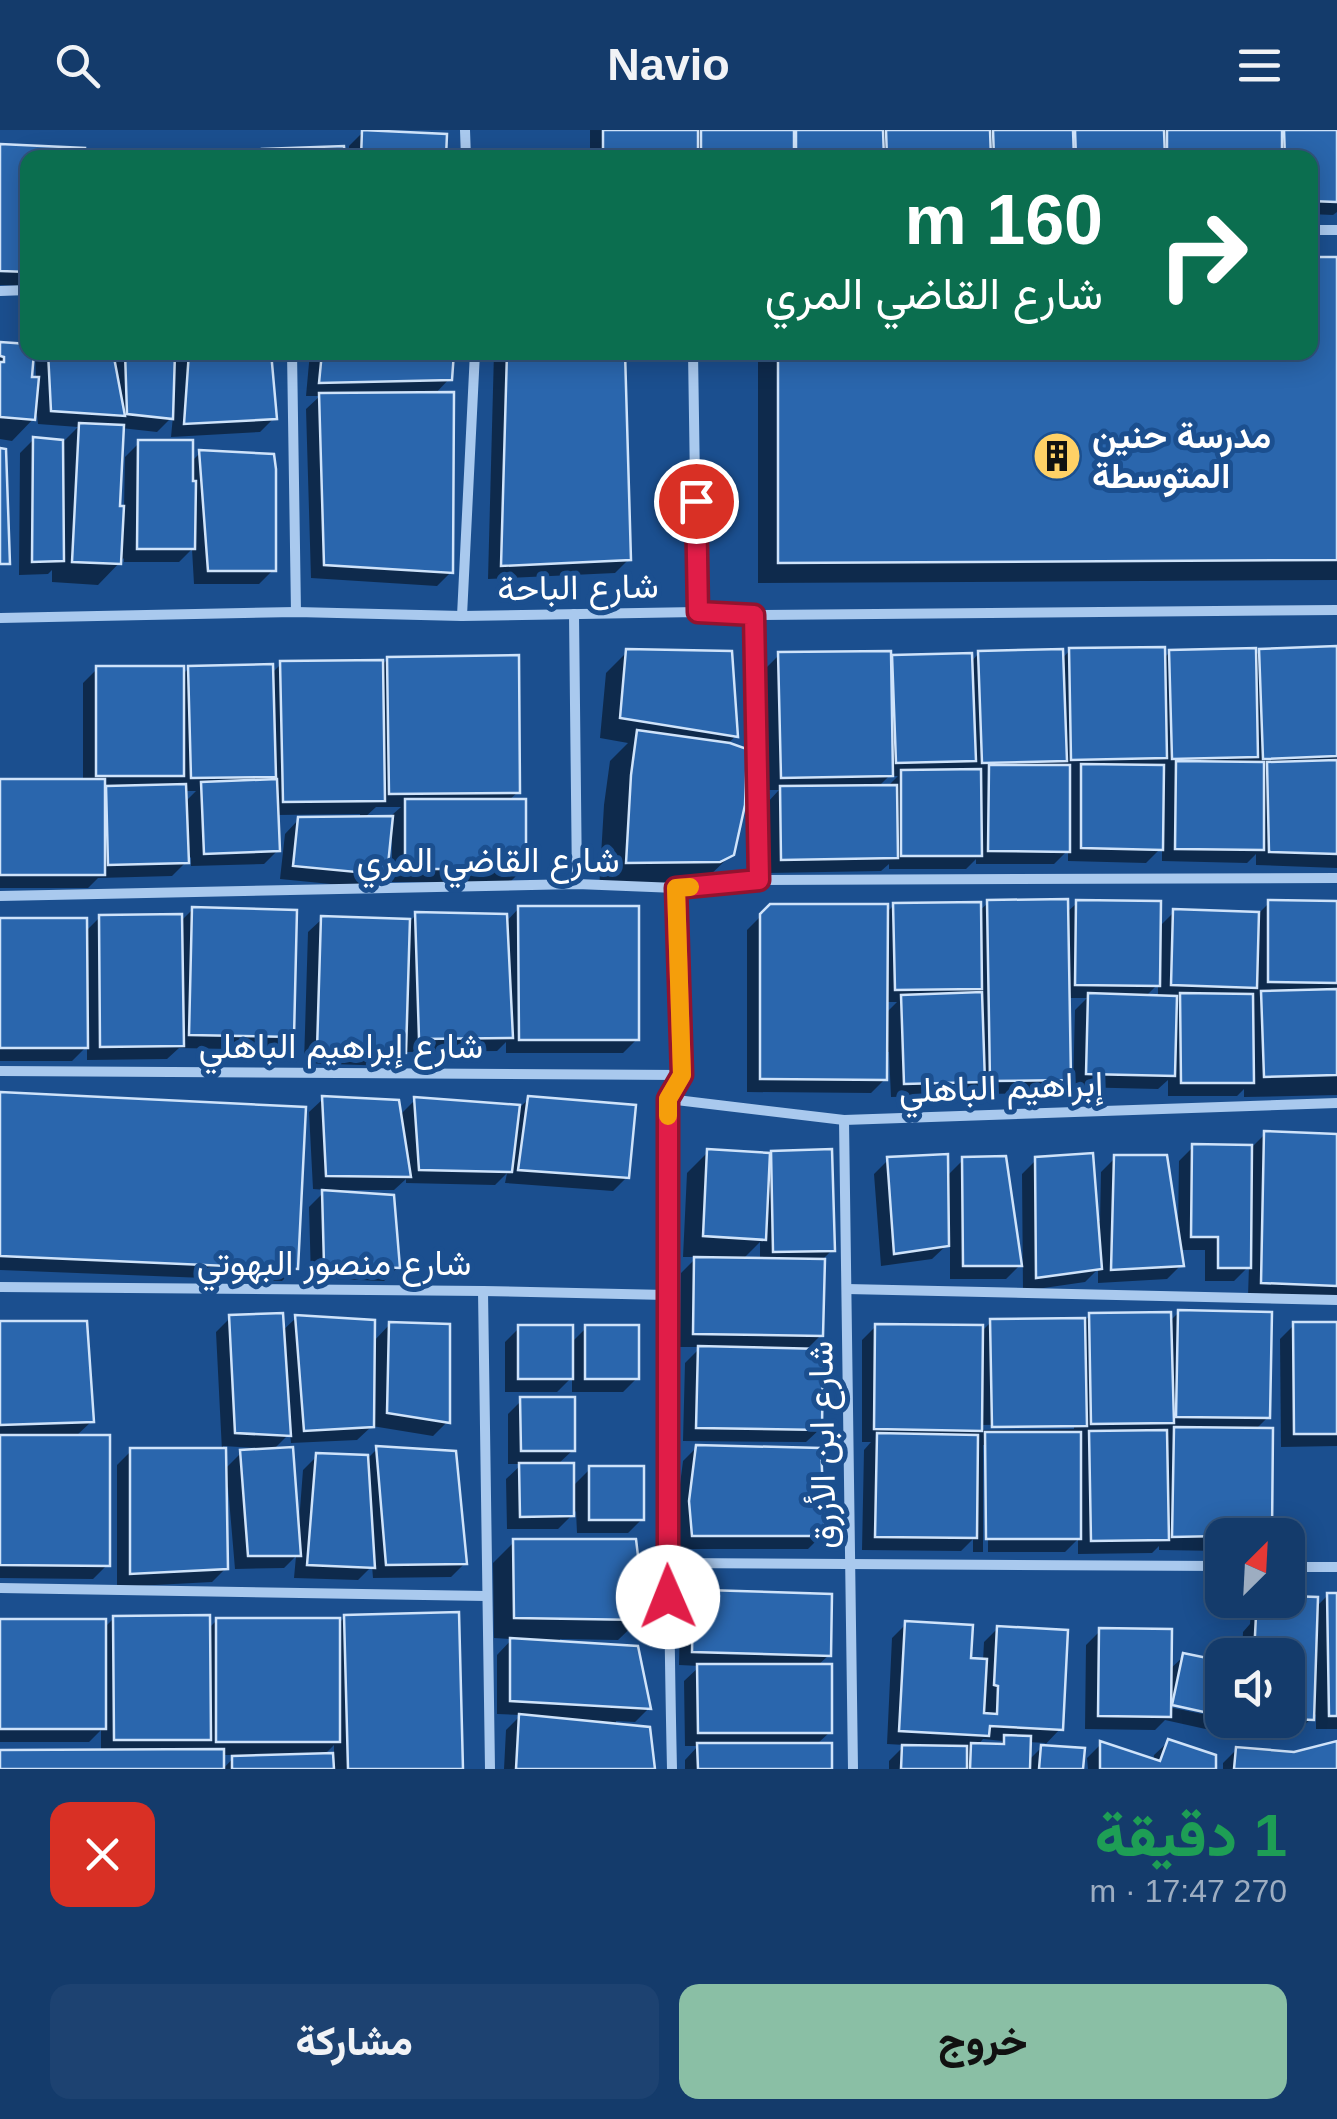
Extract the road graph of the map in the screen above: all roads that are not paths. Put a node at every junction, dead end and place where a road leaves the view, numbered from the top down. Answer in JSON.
{"nodes":[{"id":1,"x":292,"y":360,"type":"edge"},
{"id":2,"x":475,"y":360,"type":"edge"},
{"id":3,"x":693,"y":360,"type":"edge"},
{"id":4,"x":1337,"y":610,"type":"edge"},
{"id":5,"x":296,"y":612,"type":"junction"},
{"id":6,"x":698,"y":612,"type":"junction"},
{"id":7,"x":574,"y":614,"type":"junction"},
{"id":8,"x":754,"y":615,"type":"junction"},
{"id":9,"x":462,"y":616,"type":"junction"},
{"id":10,"x":0,"y":618,"type":"edge"},
{"id":11,"x":1337,"y":878,"type":"edge"},
{"id":12,"x":759,"y":880,"type":"junction"},
{"id":13,"x":577,"y":884,"type":"junction"},
{"id":14,"x":676,"y":888,"type":"junction"},
{"id":15,"x":0,"y":896,"type":"edge"},
{"id":16,"x":0,"y":1071,"type":"edge"},
{"id":17,"x":682,"y":1075,"type":"junction"},
{"id":18,"x":668,"y":1099,"type":"junction"},
{"id":19,"x":1337,"y":1103,"type":"edge"},
{"id":20,"x":844,"y":1120,"type":"junction"},
{"id":21,"x":0,"y":1287,"type":"edge"},
{"id":22,"x":847,"y":1289,"type":"junction"},
{"id":23,"x":483,"y":1291,"type":"junction"},
{"id":24,"x":667,"y":1295,"type":"junction"},
{"id":25,"x":1337,"y":1300,"type":"edge"},
{"id":26,"x":668,"y":1563,"type":"junction"},
{"id":27,"x":852,"y":1564,"type":"junction"},
{"id":28,"x":1205,"y":1566,"type":"edge"},
{"id":29,"x":1305,"y":1567,"type":"edge"},
{"id":30,"x":1337,"y":1567,"type":"edge"},
{"id":31,"x":0,"y":1588,"type":"edge"},
{"id":32,"x":486,"y":1596,"type":"junction"},
{"id":33,"x":490,"y":1769,"type":"edge"},
{"id":34,"x":672,"y":1769,"type":"edge"},
{"id":35,"x":854,"y":1769,"type":"edge"}],
"edges":[{"from":1,"to":5,"type":"street"},
{"from":2,"to":9,"type":"street"},
{"from":3,"to":6,"type":"street"},
{"from":4,"to":8,"type":"street","name":"شارع الباحة"},
{"from":5,"to":9,"type":"street","name":"شارع الباحة"},
{"from":5,"to":10,"type":"street","name":"شارع الباحة"},
{"from":6,"to":7,"type":"street","name":"شارع الباحة"},
{"from":6,"to":8,"type":"street","name":"شارع الباحة"},
{"from":7,"to":9,"type":"street","name":"شارع الباحة"},
{"from":7,"to":13,"type":"street"},
{"from":8,"to":12,"type":"street"},
{"from":11,"to":12,"type":"street","name":"شارع القاضي المري"},
{"from":12,"to":14,"type":"street","name":"شارع القاضي المري"},
{"from":13,"to":14,"type":"street","name":"شارع القاضي المري"},
{"from":13,"to":15,"type":"street","name":"شارع القاضي المري"},
{"from":14,"to":17,"type":"street"},
{"from":16,"to":17,"type":"street","name":"شارع إبراهيم الباهلي"},
{"from":17,"to":18,"type":"street"},
{"from":18,"to":20,"type":"street","name":"إبراهيم الباهلي"},
{"from":18,"to":24,"type":"street"},
{"from":19,"to":20,"type":"street","name":"إبراهيم الباهلي"},
{"from":20,"to":22,"type":"street","name":"شارع ابن الأزرق"},
{"from":21,"to":23,"type":"street","name":"شارع منصور البهوتي"},
{"from":22,"to":25,"type":"street"},
{"from":22,"to":27,"type":"street","name":"شارع ابن الأزرق"},
{"from":23,"to":24,"type":"street","name":"شارع منصور البهوتي"},
{"from":23,"to":32,"type":"street"},
{"from":24,"to":26,"type":"street"},
{"from":26,"to":27,"type":"street"},
{"from":26,"to":34,"type":"street"},
{"from":27,"to":28,"type":"street"},
{"from":27,"to":35,"type":"street","name":"شارع ابن الأزرق"},
{"from":29,"to":30,"type":"street"},
{"from":31,"to":32,"type":"street"},
{"from":32,"to":33,"type":"street"}]}
